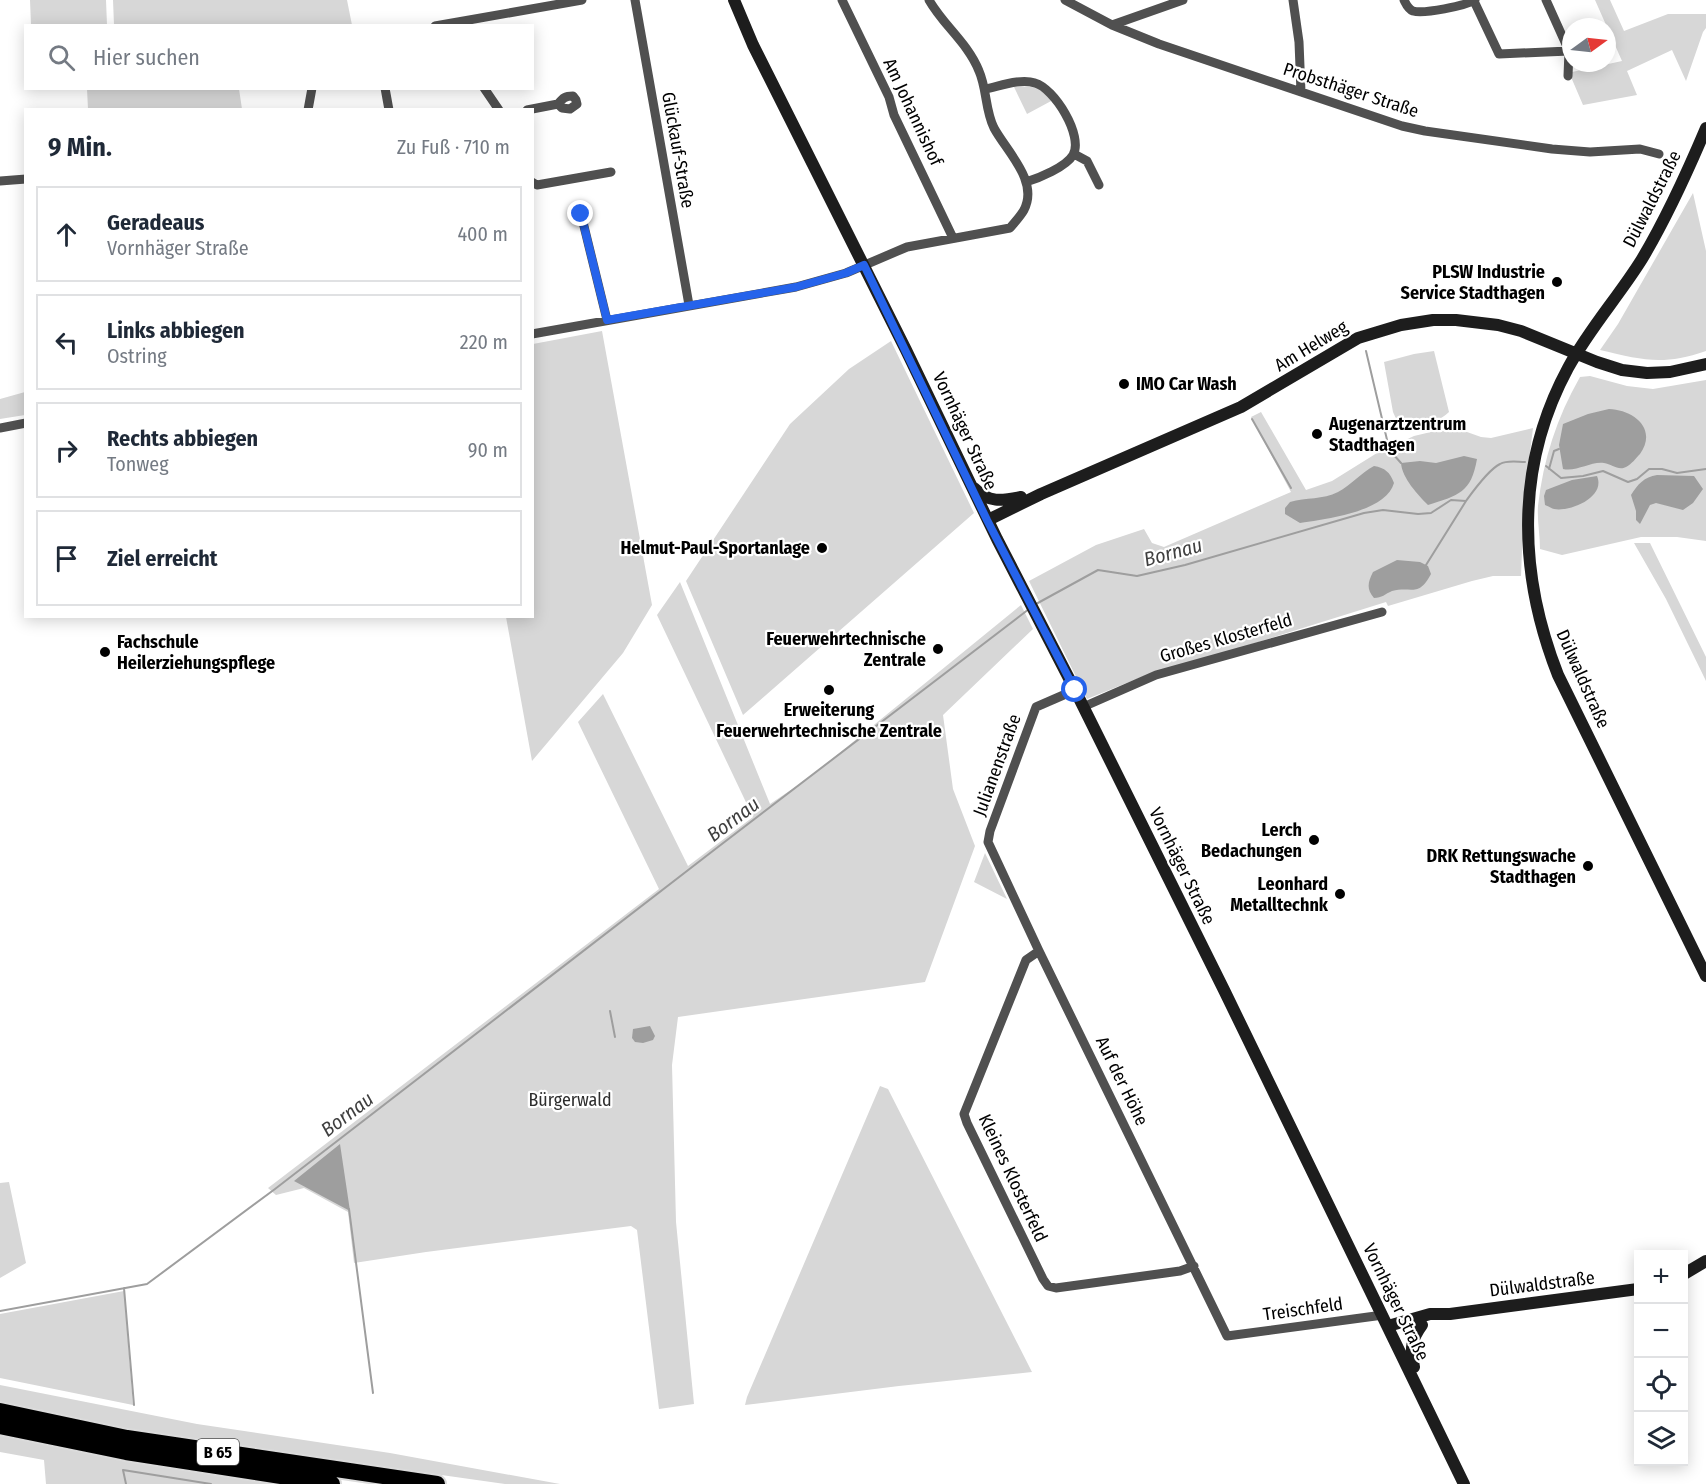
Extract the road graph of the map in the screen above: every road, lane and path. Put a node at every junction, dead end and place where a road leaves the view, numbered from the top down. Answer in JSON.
{"nodes":[{"id":1,"x":582,"y":0,"type":"edge"},
{"id":2,"x":635,"y":0,"type":"edge"},
{"id":3,"x":734,"y":0,"type":"edge"},
{"id":4,"x":842,"y":0,"type":"edge"},
{"id":5,"x":929,"y":0,"type":"edge"},
{"id":6,"x":1065,"y":0,"type":"edge"},
{"id":7,"x":1184,"y":0,"type":"edge"},
{"id":8,"x":1293,"y":0,"type":"edge"},
{"id":9,"x":1404,"y":0,"type":"edge"},
{"id":10,"x":1545,"y":0,"type":"edge"},
{"id":11,"x":1475,"y":1,"type":"edge"},
{"id":12,"x":468,"y":23,"type":"edge"},
{"id":13,"x":1112,"y":25,"type":"junction"},
{"id":14,"x":1562,"y":36,"type":"edge"},
{"id":15,"x":1562,"y":51,"type":"edge"},
{"id":16,"x":1568,"y":72,"type":"edge"},
{"id":17,"x":1568,"y":76,"type":"dead end"},
{"id":18,"x":985,"y":89,"type":"junction"},
{"id":19,"x":312,"y":90,"type":"edge"},
{"id":20,"x":384,"y":90,"type":"edge"},
{"id":21,"x":485,"y":90,"type":"edge"},
{"id":22,"x":1301,"y":92,"type":"junction"},
{"id":23,"x":558,"y":104,"type":"dead end"},
{"id":24,"x":309,"y":108,"type":"edge"},
{"id":25,"x":389,"y":108,"type":"edge"},
{"id":26,"x":498,"y":108,"type":"edge"},
{"id":27,"x":534,"y":109,"type":"edge"},
{"id":28,"x":1706,"y":128,"type":"edge"},
{"id":29,"x":1074,"y":154,"type":"junction"},
{"id":30,"x":1659,"y":154,"type":"dead end"},
{"id":31,"x":611,"y":172,"type":"dead end"},
{"id":32,"x":24,"y":179,"type":"edge"},
{"id":33,"x":0,"y":181,"type":"edge"},
{"id":34,"x":1026,"y":182,"type":"junction"},
{"id":35,"x":534,"y":183,"type":"edge"},
{"id":36,"x":1099,"y":185,"type":"dead end"},
{"id":37,"x":581,"y":214,"type":"dead end"},
{"id":38,"x":953,"y":238,"type":"junction"},
{"id":39,"x":864,"y":265,"type":"junction"},
{"id":40,"x":689,"y":305,"type":"junction"},
{"id":41,"x":607,"y":320,"type":"junction"},
{"id":42,"x":534,"y":333,"type":"edge"},
{"id":43,"x":1576,"y":353,"type":"junction"},
{"id":44,"x":1706,"y":364,"type":"edge"},
{"id":45,"x":24,"y":423,"type":"edge"},
{"id":46,"x":0,"y":428,"type":"edge"},
{"id":47,"x":969,"y":482,"type":"junction"},
{"id":48,"x":1041,"y":494,"type":"junction"},
{"id":49,"x":987,"y":520,"type":"junction"},
{"id":50,"x":1382,"y":612,"type":"dead end"},
{"id":51,"x":1075,"y":690,"type":"junction"},
{"id":52,"x":1083,"y":707,"type":"junction"},
{"id":53,"x":988,"y":842,"type":"joint"},
{"id":54,"x":1039,"y":951,"type":"junction"},
{"id":55,"x":1706,"y":976,"type":"edge"},
{"id":56,"x":1706,"y":1261,"type":"edge"},
{"id":57,"x":1194,"y":1266,"type":"junction"},
{"id":58,"x":1688,"y":1271,"type":"edge"},
{"id":59,"x":1634,"y":1290,"type":"edge"},
{"id":60,"x":1450,"y":1314,"type":"junction"},
{"id":61,"x":1385,"y":1320,"type":"junction"},
{"id":62,"x":1422,"y":1325,"type":"junction"},
{"id":63,"x":1227,"y":1336,"type":"joint"},
{"id":64,"x":1394,"y":1338,"type":"junction"},
{"id":65,"x":1419,"y":1389,"type":"junction"},
{"id":66,"x":0,"y":1411,"type":"edge"},
{"id":67,"x":0,"y":1426,"type":"edge"},
{"id":68,"x":332,"y":1484,"type":"edge"},
{"id":69,"x":437,"y":1484,"type":"edge"},
{"id":70,"x":1464,"y":1484,"type":"edge"}],
"edges":[{"from":1,"to":12,"type":"street"},
{"from":2,"to":40,"type":"street","name":"Glückauf-Straße"},
{"from":3,"to":39,"type":"main road","name":"Vornhäger Straße"},
{"from":4,"to":38,"type":"street","name":"Am Johannishof"},
{"from":5,"to":18,"type":"street"},
{"from":6,"to":13,"type":"street","name":"Probsthäger Straße"},
{"from":7,"to":13,"type":"street"},
{"from":8,"to":22,"type":"street"},
{"from":9,"to":11,"type":"street"},
{"from":10,"to":14,"type":"street"},
{"from":11,"to":15,"type":"street"},
{"from":13,"to":22,"type":"street","name":"Probsthäger Straße"},
{"from":16,"to":17,"type":"street"},
{"from":18,"to":29,"type":"street"},
{"from":18,"to":34,"type":"street"},
{"from":19,"to":24,"type":"street"},
{"from":20,"to":25,"type":"street"},
{"from":21,"to":26,"type":"street"},
{"from":22,"to":30,"type":"street","name":"Probsthäger Straße"},
{"from":23,"to":27,"type":"street"},
{"from":28,"to":43,"type":"main road","name":"Dülwaldstraße"},
{"from":29,"to":34,"type":"street"},
{"from":29,"to":36,"type":"street"},
{"from":31,"to":35,"type":"street"},
{"from":32,"to":33,"type":"street"},
{"from":34,"to":38,"type":"street"},
{"from":37,"to":41,"type":"street"},
{"from":38,"to":39,"type":"street"},
{"from":39,"to":40,"type":"street"},
{"from":39,"to":47,"type":"main road","name":"Vornhäger Straße"},
{"from":40,"to":41,"type":"street"},
{"from":41,"to":42,"type":"street"},
{"from":43,"to":44,"type":"main road","name":"Am Helweg"},
{"from":43,"to":48,"type":"main road","name":"Am Helweg"},
{"from":43,"to":55,"type":"main road","name":"Dülwaldstraße"},
{"from":45,"to":46,"type":"street"},
{"from":47,"to":48,"type":"main road"},
{"from":47,"to":49,"type":"main road","name":"Vornhäger Straße"},
{"from":48,"to":49,"type":"main road","name":"Am Helweg"},
{"from":49,"to":51,"type":"main road","name":"Vornhäger Straße"},
{"from":50,"to":52,"type":"street","name":"Großes Klosterfeld"},
{"from":51,"to":52,"type":"main road","name":"Vornhäger Straße"},
{"from":51,"to":53,"type":"street","name":"Julianenstraße"},
{"from":52,"to":61,"type":"main road","name":"Vornhäger Straße"},
{"from":53,"to":54,"type":"street","name":"Auf der Höhe"},
{"from":54,"to":57,"type":"street","name":"Auf der Höhe"},
{"from":54,"to":57,"type":"street","name":"Kleines Klosterfeld"},
{"from":56,"to":58,"type":"main road"},
{"from":57,"to":63,"type":"street","name":"Auf der Höhe"},
{"from":59,"to":60,"type":"main road","name":"Dülwaldstraße"},
{"from":60,"to":61,"type":"main road","name":"Dülwaldstraße"},
{"from":60,"to":62,"type":"main road","name":"Dülwaldstraße"},
{"from":61,"to":63,"type":"street","name":"Treischfeld"},
{"from":61,"to":64,"type":"main road","name":"Vornhäger Straße"},
{"from":62,"to":64,"type":"main road","name":"Dülwaldstraße"},
{"from":62,"to":65,"type":"main road"},
{"from":64,"to":65,"type":"main road","name":"Vornhäger Straße"},
{"from":65,"to":70,"type":"main road","name":"Vornhäger Straße"},
{"from":66,"to":69,"type":"highway","number":"B 65"},
{"from":67,"to":68,"type":"highway","number":"B 65"}]}
